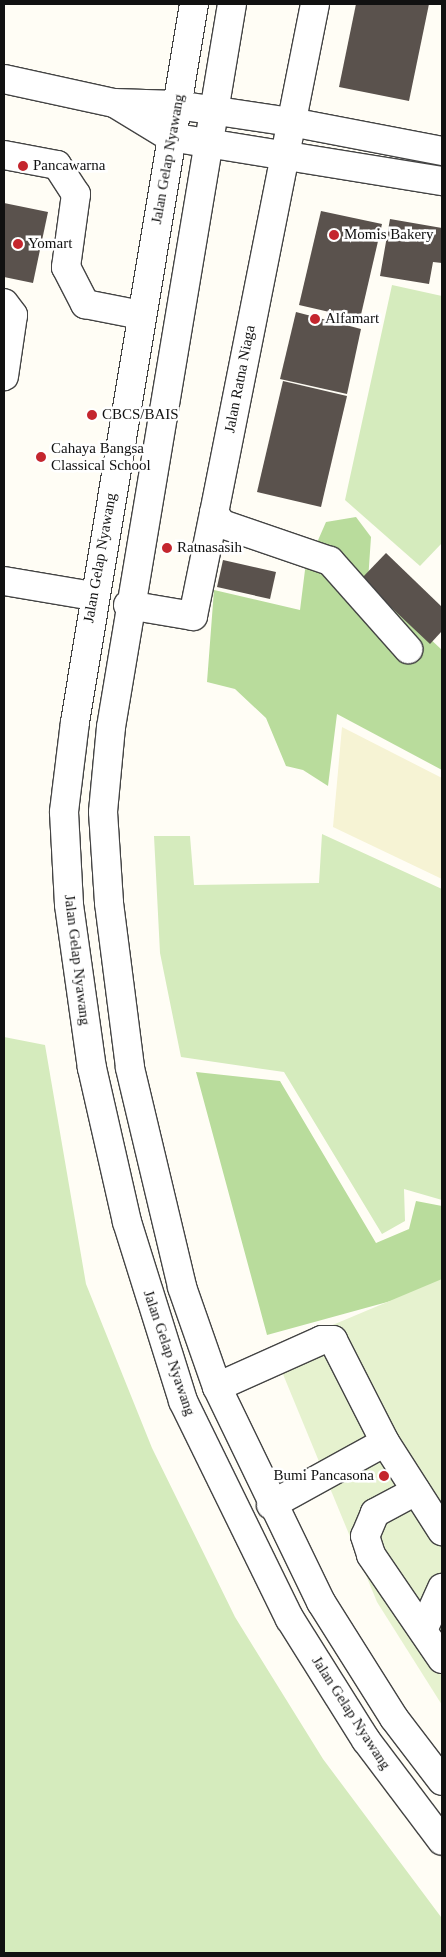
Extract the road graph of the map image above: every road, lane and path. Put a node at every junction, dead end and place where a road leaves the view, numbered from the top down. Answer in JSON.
{"nodes":[{"id":1,"x":194,"y":4,"type":"edge"},
{"id":2,"x":232,"y":4,"type":"edge"},
{"id":3,"x":315,"y":4,"type":"edge"},
{"id":4,"x":4,"y":79,"type":"edge"},
{"id":5,"x":114,"y":103,"type":"junction"},
{"id":6,"x":177,"y":105,"type":"junction"},
{"id":7,"x":212,"y":111,"type":"junction"},
{"id":8,"x":291,"y":122,"type":"junction"},
{"id":9,"x":170,"y":137,"type":"junction"},
{"id":10,"x":206,"y":143,"type":"junction"},
{"id":11,"x":442,"y":151,"type":"edge"},
{"id":12,"x":284,"y":154,"type":"junction"},
{"id":13,"x":4,"y":155,"type":"edge"},
{"id":14,"x":442,"y":182,"type":"edge"},
{"id":15,"x":4,"y":303,"type":"edge"},
{"id":16,"x":141,"y":315,"type":"junction"},
{"id":17,"x":4,"y":376,"type":"edge"},
{"id":18,"x":214,"y":514,"type":"junction"},
{"id":19,"x":4,"y":581,"type":"edge"},
{"id":20,"x":93,"y":596,"type":"junction"},
{"id":21,"x":128,"y":605,"type":"junction"},
{"id":22,"x":408,"y":649,"type":"dead end"},
{"id":23,"x":217,"y":1387,"type":"junction"},
{"id":24,"x":386,"y":1442,"type":"junction"},
{"id":25,"x":416,"y":1490,"type":"junction"},
{"id":26,"x":271,"y":1505,"type":"junction"},
{"id":27,"x":442,"y":1531,"type":"edge"},
{"id":28,"x":442,"y":1588,"type":"edge"},
{"id":29,"x":424,"y":1628,"type":"junction"},
{"id":30,"x":442,"y":1659,"type":"edge"},
{"id":31,"x":442,"y":1781,"type":"edge"},
{"id":32,"x":442,"y":1841,"type":"edge"}],
"edges":[{"from":1,"to":6,"type":"street","name":"Jalan Gelap Nyawang"},
{"from":2,"to":7,"type":"street"},
{"from":3,"to":8,"type":"street","name":"Jalan Ratna Niaga"},
{"from":4,"to":5,"type":"street"},
{"from":5,"to":6,"type":"street"},
{"from":5,"to":9,"type":"street"},
{"from":6,"to":7,"type":"street"},
{"from":6,"to":9,"type":"street","name":"Jalan Gelap Nyawang"},
{"from":7,"to":8,"type":"street"},
{"from":7,"to":10,"type":"street"},
{"from":8,"to":11,"type":"street"},
{"from":8,"to":12,"type":"street","name":"Jalan Ratna Niaga"},
{"from":9,"to":10,"type":"street"},
{"from":9,"to":16,"type":"street","name":"Jalan Gelap Nyawang"},
{"from":10,"to":12,"type":"street"},
{"from":10,"to":21,"type":"street"},
{"from":12,"to":14,"type":"street"},
{"from":12,"to":18,"type":"street","name":"Jalan Ratna Niaga"},
{"from":13,"to":16,"type":"street"},
{"from":15,"to":17,"type":"street"},
{"from":16,"to":20,"type":"street","name":"Jalan Gelap Nyawang"},
{"from":18,"to":21,"type":"street","name":"Jalan Ratna Niaga"},
{"from":18,"to":22,"type":"street"},
{"from":19,"to":20,"type":"street"},
{"from":20,"to":32,"type":"street","name":"Jalan Gelap Nyawang"},
{"from":21,"to":23,"type":"street"},
{"from":23,"to":24,"type":"street"},
{"from":23,"to":26,"type":"street"},
{"from":24,"to":25,"type":"street"},
{"from":24,"to":26,"type":"street"},
{"from":25,"to":27,"type":"street"},
{"from":25,"to":29,"type":"street"},
{"from":26,"to":31,"type":"street"},
{"from":28,"to":29,"type":"street"},
{"from":29,"to":30,"type":"street"}]}
